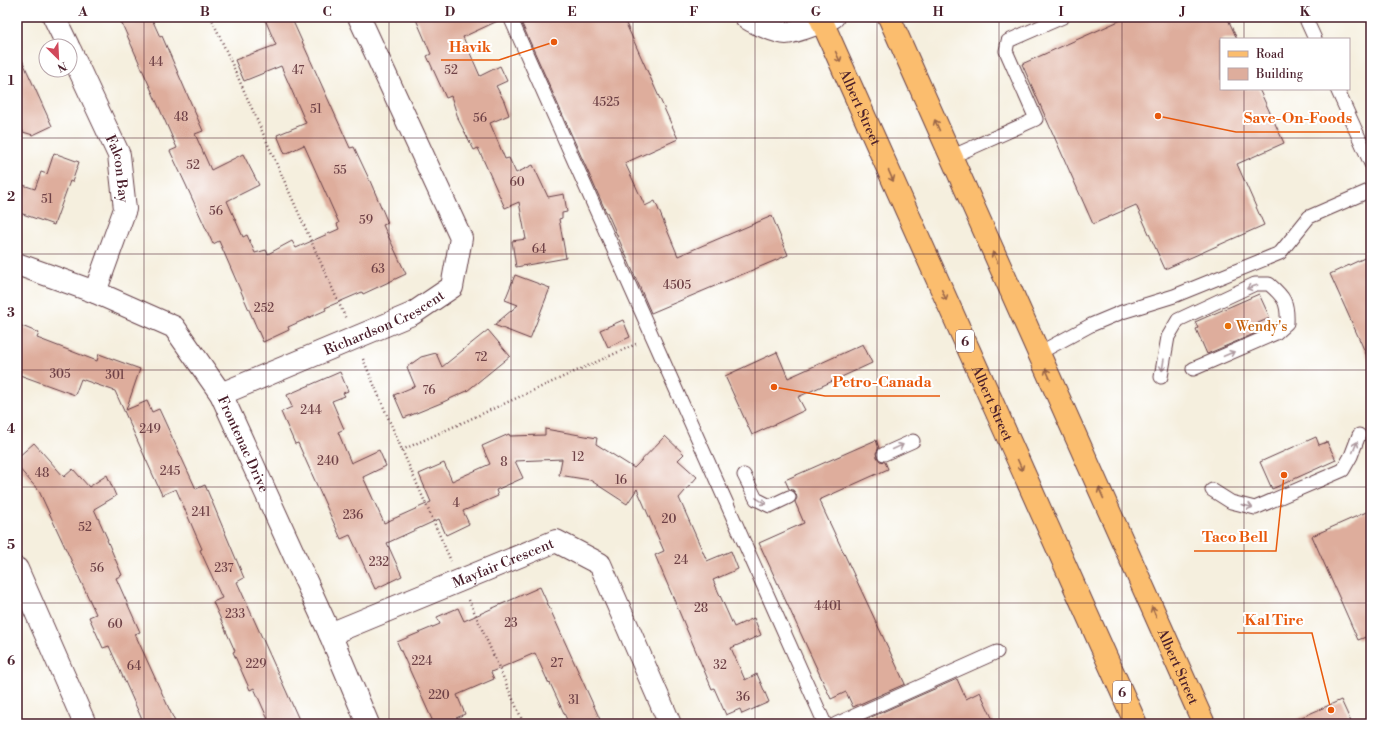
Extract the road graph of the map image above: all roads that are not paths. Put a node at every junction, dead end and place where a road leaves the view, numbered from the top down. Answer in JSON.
{"nodes":[{"id":1,"x":54,"y":17,"type":"edge"},
{"id":2,"x":359,"y":17,"type":"edge"},
{"id":3,"x":510,"y":17,"type":"edge"},
{"id":4,"x":746,"y":17,"type":"edge"},
{"id":5,"x":889,"y":17,"type":"edge"},
{"id":6,"x":1063,"y":17,"type":"edge"},
{"id":7,"x":1305,"y":17,"type":"edge"},
{"id":8,"x":825,"y":19,"type":"edge"},
{"id":9,"x":64,"y":38,"type":"edge"},
{"id":10,"x":1315,"y":38,"type":"edge"},
{"id":11,"x":78,"y":67,"type":"edge"},
{"id":12,"x":1337,"y":90,"type":"edge"},
{"id":13,"x":951,"y":157,"type":"junction"},
{"id":14,"x":1371,"y":164,"type":"edge"},
{"id":15,"x":1371,"y":190,"type":"edge"},
{"id":16,"x":17,"y":264,"type":"edge"},
{"id":17,"x":95,"y":292,"type":"junction"},
{"id":18,"x":1038,"y":353,"type":"junction"},
{"id":19,"x":1193,"y":369,"type":"dead end"},
{"id":20,"x":1161,"y":377,"type":"dead end"},
{"id":21,"x":222,"y":394,"type":"junction"},
{"id":22,"x":1359,"y":435,"type":"dead end"},
{"id":23,"x":913,"y":441,"type":"dead end"},
{"id":24,"x":884,"y":454,"type":"dead end"},
{"id":25,"x":744,"y":475,"type":"dead end"},
{"id":26,"x":1212,"y":490,"type":"dead end"},
{"id":27,"x":789,"y":497,"type":"dead end"},
{"id":28,"x":17,"y":569,"type":"edge"},
{"id":29,"x":330,"y":634,"type":"junction"},
{"id":30,"x":997,"y":652,"type":"dead end"},
{"id":31,"x":85,"y":724,"type":"edge"},
{"id":32,"x":368,"y":724,"type":"edge"},
{"id":33,"x":670,"y":724,"type":"edge"},
{"id":34,"x":825,"y":724,"type":"edge"},
{"id":35,"x":836,"y":724,"type":"edge"},
{"id":36,"x":1136,"y":724,"type":"edge"},
{"id":37,"x":1204,"y":724,"type":"edge"}],
"edges":[{"from":1,"to":9,"type":"street"},
{"from":2,"to":21,"type":"street","name":"Richardson Crescent"},
{"from":3,"to":34,"type":"lane"},
{"from":4,"to":8,"type":"street"},
{"from":13,"to":5,"type":"main road","name":"Albert Street","one_way":true},
{"from":6,"to":13,"type":"lane"},
{"from":7,"to":10,"type":"lane"},
{"from":8,"to":36,"type":"main road","name":"Albert Street","number":"6","one_way":true},
{"from":11,"to":17,"type":"street","name":"Falcon Bay"},
{"from":12,"to":14,"type":"lane"},
{"from":18,"to":13,"type":"main road","name":"Albert Street","one_way":true},
{"from":15,"to":18,"type":"lane"},
{"from":16,"to":17,"type":"street","name":"Frontenac Drive"},
{"from":17,"to":21,"type":"street","name":"Frontenac Drive"},
{"from":37,"to":18,"type":"main road","name":"Albert Street","one_way":true},
{"from":19,"to":20,"type":"lane","one_way":true},
{"from":21,"to":29,"type":"street","name":"Frontenac Drive"},
{"from":26,"to":22,"type":"lane","one_way":true},
{"from":24,"to":23,"type":"lane","one_way":true},
{"from":25,"to":27,"type":"lane","one_way":true},
{"from":28,"to":31,"type":"street"},
{"from":29,"to":32,"type":"street","name":"Frontenac Drive"},
{"from":29,"to":33,"type":"street","name":"Mayfair Crescent"},
{"from":30,"to":35,"type":"lane"}]}
